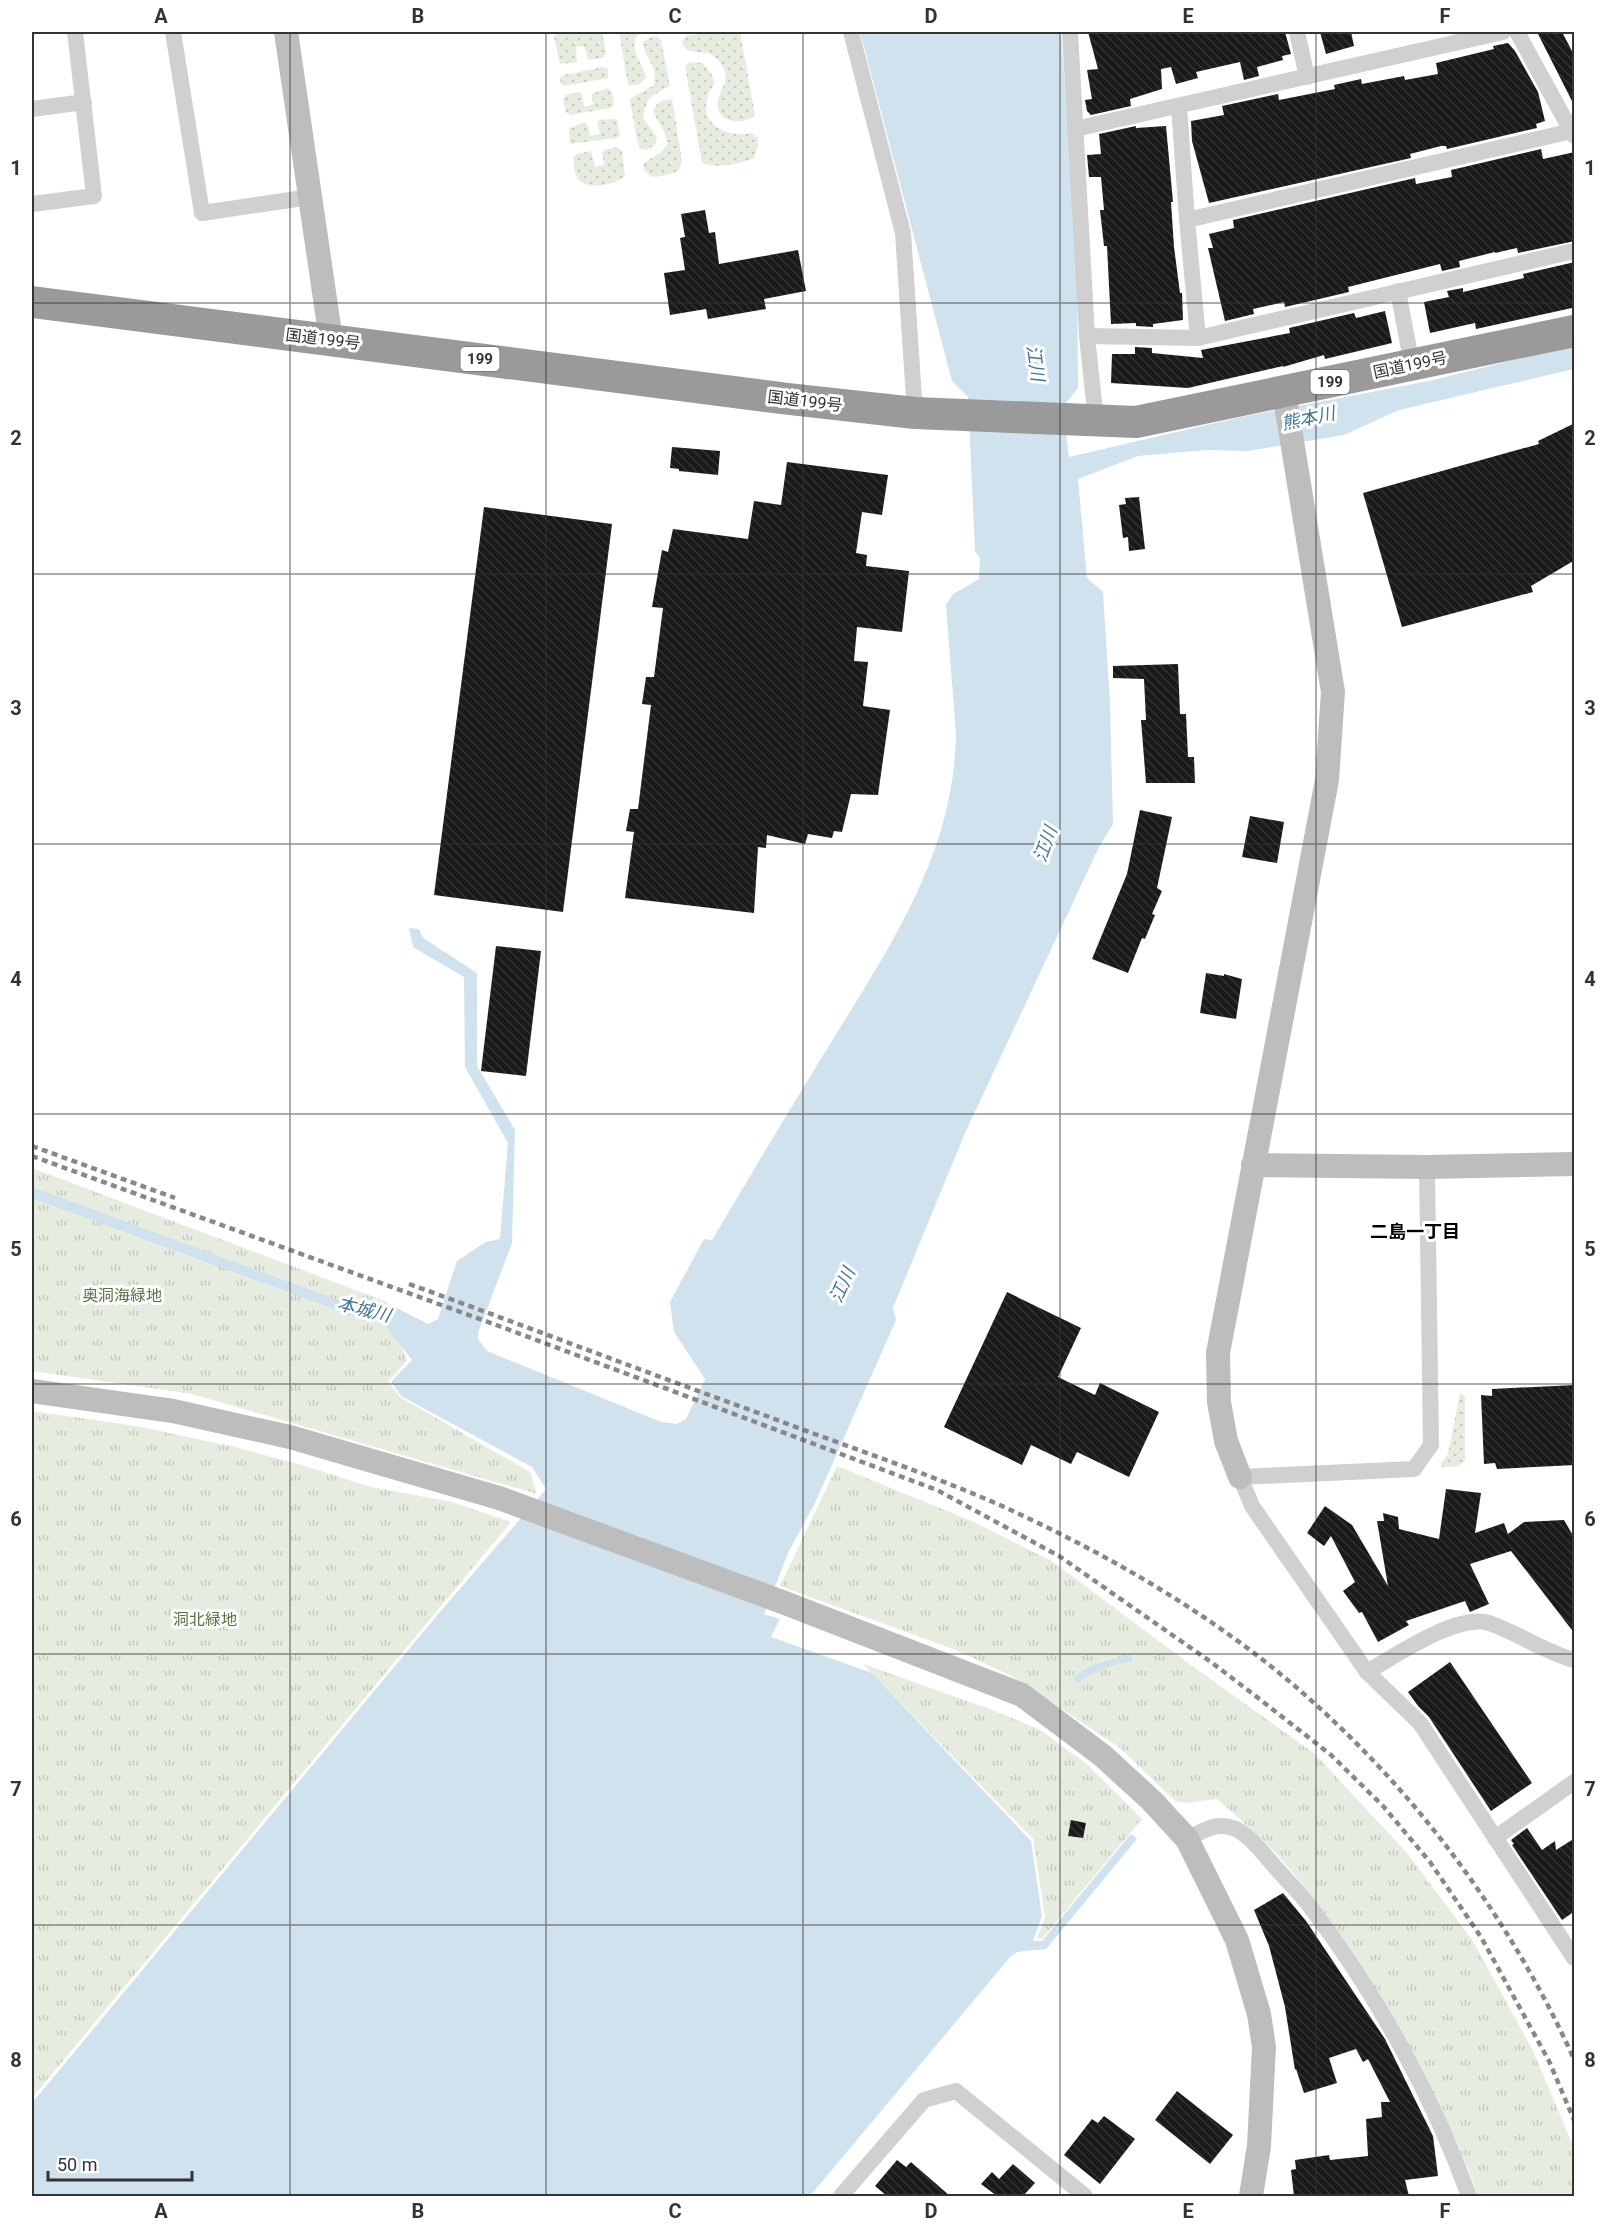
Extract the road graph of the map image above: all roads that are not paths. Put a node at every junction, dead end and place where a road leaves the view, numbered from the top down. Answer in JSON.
{"nodes":[{"id":1,"x":75,"y":32,"type":"edge"},
{"id":2,"x":173,"y":32,"type":"edge"},
{"id":3,"x":286,"y":32,"type":"edge"},
{"id":4,"x":851,"y":32,"type":"edge"},
{"id":5,"x":1070,"y":32,"type":"edge"},
{"id":6,"x":1297,"y":32,"type":"edge"},
{"id":7,"x":1503,"y":32,"type":"edge"},
{"id":8,"x":1517,"y":32,"type":"edge"},
{"id":9,"x":1307,"y":77,"type":"junction"},
{"id":10,"x":84,"y":102,"type":"junction"},
{"id":11,"x":1179,"y":106,"type":"junction"},
{"id":12,"x":32,"y":109,"type":"edge"},
{"id":13,"x":1075,"y":129,"type":"junction"},
{"id":14,"x":1573,"y":133,"type":"edge"},
{"id":15,"x":310,"y":197,"type":"junction"},
{"id":16,"x":32,"y":204,"type":"edge"},
{"id":17,"x":1187,"y":220,"type":"junction"},
{"id":18,"x":1575,"y":250,"type":"edge"},
{"id":19,"x":1398,"y":291,"type":"junction"},
{"id":20,"x":33,"y":297,"type":"edge"},
{"id":21,"x":1575,"y":331,"type":"edge"},
{"id":22,"x":1087,"y":336,"type":"junction"},
{"id":23,"x":1198,"y":338,"type":"junction"},
{"id":24,"x":331,"y":340,"type":"junction"},
{"id":25,"x":1412,"y":365,"type":"junction"},
{"id":26,"x":1284,"y":392,"type":"junction"},
{"id":27,"x":922,"y":413,"type":"junction"},
{"id":28,"x":1090,"y":420,"type":"junction"},
{"id":29,"x":1575,"y":1164,"type":"edge"},
{"id":30,"x":1253,"y":1165,"type":"junction"},
{"id":31,"x":1427,"y":1167,"type":"junction"},
{"id":32,"x":32,"y":1392,"type":"edge"},
{"id":33,"x":1240,"y":1477,"type":"junction"},
{"id":34,"x":1575,"y":1660,"type":"edge"},
{"id":35,"x":1367,"y":1672,"type":"junction"},
{"id":36,"x":1575,"y":1782,"type":"edge"},
{"id":37,"x":1496,"y":1838,"type":"junction"},
{"id":38,"x":1187,"y":1839,"type":"junction"},
{"id":39,"x":1575,"y":1958,"type":"edge"},
{"id":40,"x":841,"y":2196,"type":"edge"},
{"id":41,"x":1085,"y":2196,"type":"edge"},
{"id":42,"x":1251,"y":2196,"type":"edge"},
{"id":43,"x":1469,"y":2196,"type":"edge"}],
"edges":[{"from":1,"to":10,"type":"street"},
{"from":2,"to":15,"type":"street"},
{"from":3,"to":15,"type":"street"},
{"from":4,"to":27,"type":"street"},
{"from":5,"to":13,"type":"street"},
{"from":6,"to":9,"type":"street"},
{"from":7,"to":9,"type":"street"},
{"from":8,"to":14,"type":"street"},
{"from":9,"to":11,"type":"street"},
{"from":10,"to":12,"type":"street"},
{"from":10,"to":16,"type":"street"},
{"from":11,"to":13,"type":"street"},
{"from":11,"to":17,"type":"street"},
{"from":13,"to":22,"type":"street"},
{"from":14,"to":17,"type":"street"},
{"from":15,"to":24,"type":"street"},
{"from":17,"to":23,"type":"street"},
{"from":18,"to":19,"type":"street"},
{"from":19,"to":23,"type":"street"},
{"from":19,"to":25,"type":"street"},
{"from":20,"to":24,"type":"highway","name":"国道199号","number":"199"},
{"from":21,"to":25,"type":"highway","name":"国道199号","number":"199"},
{"from":22,"to":23,"type":"street"},
{"from":22,"to":28,"type":"street"},
{"from":24,"to":27,"type":"highway","name":"国道199号","number":"199"},
{"from":25,"to":26,"type":"highway","name":"国道199号","number":"199"},
{"from":26,"to":28,"type":"highway","name":"国道199号","number":"199"},
{"from":26,"to":30,"type":"street"},
{"from":27,"to":28,"type":"highway","name":"国道199号","number":"199"},
{"from":29,"to":31,"type":"street"},
{"from":30,"to":31,"type":"street"},
{"from":30,"to":33,"type":"street"},
{"from":31,"to":33,"type":"street"},
{"from":32,"to":38,"type":"street"},
{"from":33,"to":35,"type":"street"},
{"from":34,"to":35,"type":"street"},
{"from":35,"to":37,"type":"street"},
{"from":36,"to":37,"type":"street"},
{"from":37,"to":39,"type":"street"},
{"from":38,"to":42,"type":"street"},
{"from":38,"to":43,"type":"street"},
{"from":40,"to":41,"type":"street"}]}
